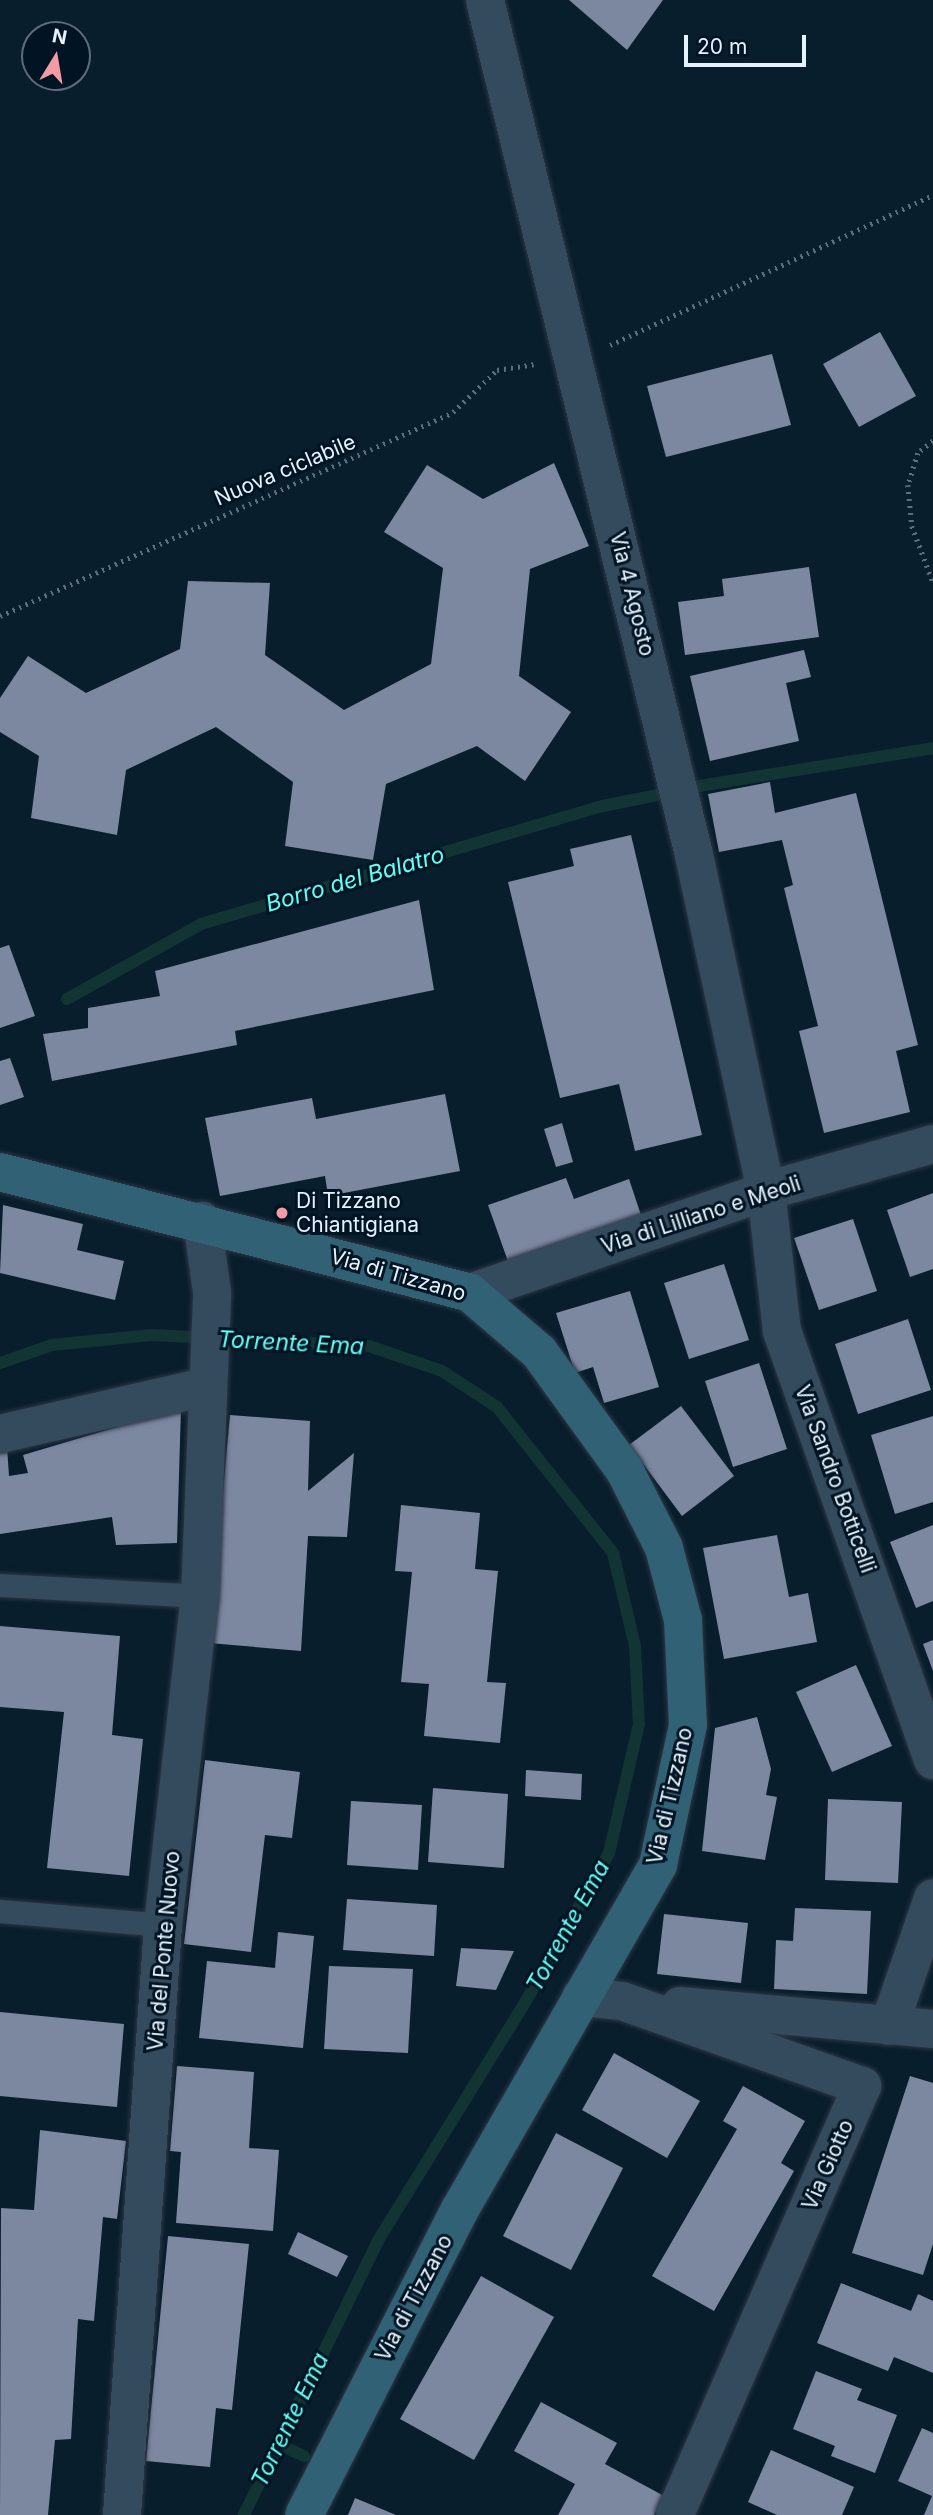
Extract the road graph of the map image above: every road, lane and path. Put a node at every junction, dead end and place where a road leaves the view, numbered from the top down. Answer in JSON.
{"nodes":[{"id":1,"x":485,"y":0,"type":"edge"},
{"id":2,"x":933,"y":195,"type":"edge"},
{"id":3,"x":576,"y":363,"type":"junction"},
{"id":4,"x":933,"y":441,"type":"edge"},
{"id":5,"x":933,"y":582,"type":"edge"},
{"id":6,"x":0,"y":616,"type":"edge"},
{"id":7,"x":933,"y":1144,"type":"edge"},
{"id":8,"x":0,"y":1172,"type":"edge"},
{"id":9,"x":766,"y":1191,"type":"junction"},
{"id":10,"x":202,"y":1220,"type":"junction"},
{"id":11,"x":471,"y":1293,"type":"junction"},
{"id":12,"x":204,"y":1381,"type":"junction"},
{"id":13,"x":0,"y":1434,"type":"edge"},
{"id":14,"x":0,"y":1585,"type":"edge"},
{"id":15,"x":200,"y":1596,"type":"junction"},
{"id":16,"x":933,"y":1760,"type":"edge"},
{"id":17,"x":933,"y":1898,"type":"edge"},
{"id":18,"x":0,"y":1911,"type":"edge"},
{"id":19,"x":163,"y":1925,"type":"junction"},
{"id":20,"x":581,"y":1997,"type":"junction"},
{"id":21,"x":622,"y":2000,"type":"junction"},
{"id":22,"x":888,"y":2026,"type":"junction"},
{"id":23,"x":933,"y":2029,"type":"edge"},
{"id":24,"x":122,"y":2515,"type":"edge"},
{"id":25,"x":304,"y":2515,"type":"edge"},
{"id":26,"x":675,"y":2515,"type":"edge"}],
"edges":[{"from":1,"to":3,"type":"street","name":"Via 4 Agosto"},
{"from":2,"to":3,"type":"path"},
{"from":3,"to":6,"type":"path","name":"Nuova ciclabile"},
{"from":3,"to":9,"type":"street","name":"Via 4 Agosto"},
{"from":4,"to":5,"type":"path"},
{"from":7,"to":9,"type":"street","name":"Via di Lilliano e Meoli"},
{"from":8,"to":10,"type":"street","name":"Via di Tizzano"},
{"from":9,"to":11,"type":"street","name":"Via di Lilliano e Meoli"},
{"from":9,"to":16,"type":"street","name":"Via Sandro Botticelli"},
{"from":10,"to":11,"type":"street","name":"Via di Tizzano"},
{"from":10,"to":12,"type":"street","name":"Via del Ponte Nuovo"},
{"from":11,"to":20,"type":"street","name":"Via di Tizzano"},
{"from":12,"to":13,"type":"street"},
{"from":12,"to":15,"type":"street","name":"Via del Ponte Nuovo"},
{"from":14,"to":15,"type":"lane"},
{"from":15,"to":19,"type":"street","name":"Via del Ponte Nuovo"},
{"from":17,"to":22,"type":"street"},
{"from":18,"to":19,"type":"lane"},
{"from":19,"to":24,"type":"street","name":"Via del Ponte Nuovo"},
{"from":20,"to":21,"type":"street","name":"Via Giotto"},
{"from":20,"to":25,"type":"street","name":"Via di Tizzano"},
{"from":21,"to":22,"type":"street"},
{"from":21,"to":26,"type":"street","name":"Via Giotto"},
{"from":22,"to":23,"type":"street"}]}
